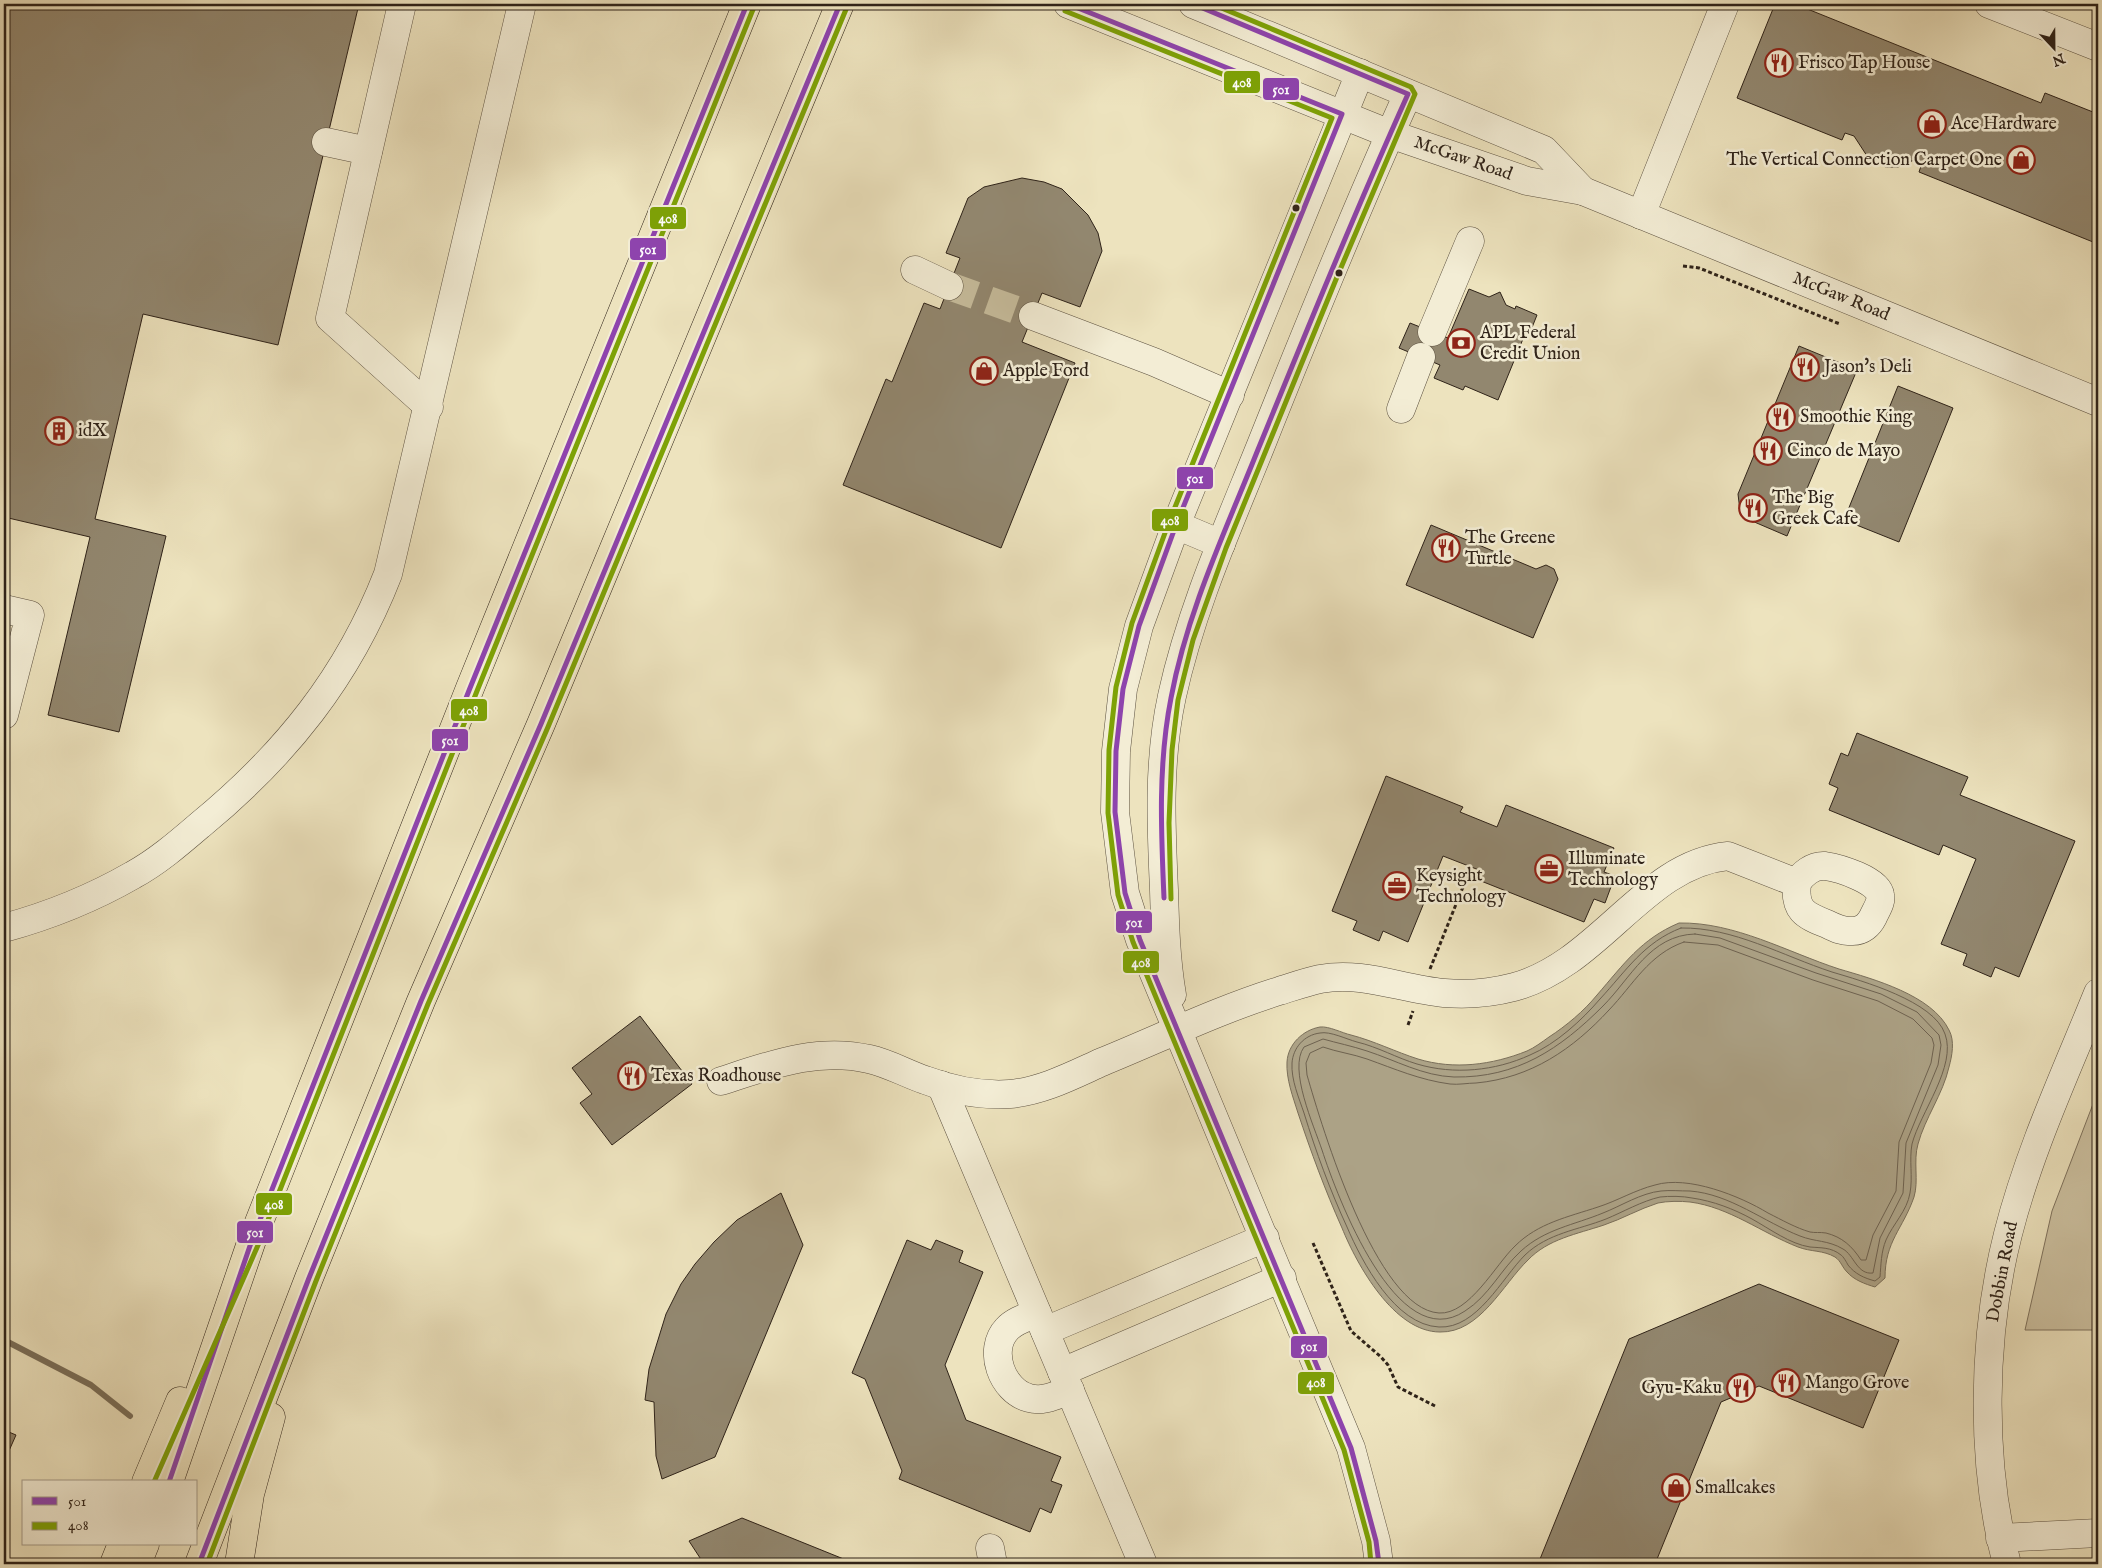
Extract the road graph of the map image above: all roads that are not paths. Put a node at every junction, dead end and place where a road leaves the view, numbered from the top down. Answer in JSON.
{"nodes":[{"id":1,"x":402,"y":4,"type":"edge"},
{"id":2,"x":522,"y":4,"type":"edge"},
{"id":3,"x":747,"y":4,"type":"edge"},
{"id":4,"x":840,"y":4,"type":"edge"},
{"id":5,"x":1068,"y":4,"type":"edge"},
{"id":6,"x":1193,"y":4,"type":"edge"},
{"id":7,"x":1725,"y":4,"type":"edge"},
{"id":8,"x":1989,"y":4,"type":"edge"},
{"id":9,"x":736,"y":16,"type":"edge"},
{"id":10,"x":2098,"y":47,"type":"edge"},
{"id":11,"x":1360,"y":73,"type":"junction"},
{"id":12,"x":1408,"y":94,"type":"junction"},
{"id":13,"x":1342,"y":114,"type":"junction"},
{"id":14,"x":1390,"y":134,"type":"junction"},
{"id":15,"x":326,"y":142,"type":"dead end"},
{"id":16,"x":368,"y":151,"type":"junction"},
{"id":17,"x":1583,"y":192,"type":"junction"},
{"id":18,"x":1641,"y":215,"type":"junction"},
{"id":19,"x":1470,"y":241,"type":"dead end"},
{"id":20,"x":915,"y":270,"type":"dead end"},
{"id":21,"x":949,"y":286,"type":"tunnel mouth"},
{"id":22,"x":1033,"y":316,"type":"tunnel mouth"},
{"id":23,"x":1432,"y":332,"type":"dead end"},
{"id":24,"x":1421,"y":357,"type":"dead end"},
{"id":25,"x":1230,"y":395,"type":"junction"},
{"id":26,"x":2098,"y":402,"type":"edge"},
{"id":27,"x":429,"y":407,"type":"junction"},
{"id":28,"x":1401,"y":409,"type":"dead end"},
{"id":29,"x":1176,"y":525,"type":"junction"},
{"id":30,"x":1221,"y":544,"type":"junction"},
{"id":31,"x":4,"y":609,"type":"edge"},
{"id":32,"x":4,"y":715,"type":"edge"},
{"id":33,"x":1797,"y":883,"type":"dead end"},
{"id":34,"x":4,"y":928,"type":"edge"},
{"id":35,"x":2098,"y":993,"type":"edge"},
{"id":36,"x":1178,"y":1030,"type":"junction"},
{"id":37,"x":721,"y":1081,"type":"dead end"},
{"id":38,"x":941,"y":1085,"type":"junction"},
{"id":39,"x":1265,"y":1238,"type":"junction"},
{"id":40,"x":252,"y":1240,"type":"junction"},
{"id":41,"x":309,"y":1278,"type":"junction"},
{"id":42,"x":1282,"y":1278,"type":"junction"},
{"id":43,"x":1041,"y":1322,"type":"junction"},
{"id":44,"x":1066,"y":1381,"type":"junction"},
{"id":45,"x":147,"y":1480,"type":"edge"},
{"id":46,"x":170,"y":1480,"type":"edge"},
{"id":47,"x":2098,"y":1533,"type":"edge"},
{"id":48,"x":2000,"y":1538,"type":"junction"},
{"id":49,"x":121,"y":1546,"type":"edge"},
{"id":50,"x":144,"y":1546,"type":"edge"},
{"id":51,"x":114,"y":1564,"type":"edge"},
{"id":52,"x":137,"y":1564,"type":"edge"},
{"id":53,"x":199,"y":1564,"type":"edge"},
{"id":54,"x":239,"y":1564,"type":"edge"},
{"id":55,"x":1143,"y":1564,"type":"edge"},
{"id":56,"x":1379,"y":1564,"type":"edge"},
{"id":57,"x":2007,"y":1564,"type":"edge"}],
"edges":[{"from":1,"to":16,"type":"street"},
{"from":2,"to":27,"type":"street"},
{"from":3,"to":9,"type":"main road"},
{"from":4,"to":41,"type":"main road"},
{"from":5,"to":13,"type":"street","name":"McGaw Road"},
{"from":6,"to":11,"type":"street","name":"McGaw Road"},
{"from":7,"to":18,"type":"street"},
{"from":8,"to":10,"type":"street"},
{"from":9,"to":40,"type":"main road"},
{"from":11,"to":12,"type":"street","name":"McGaw Road"},
{"from":11,"to":13,"type":"street"},
{"from":12,"to":14,"type":"street"},
{"from":12,"to":17,"type":"street","name":"McGaw Road"},
{"from":13,"to":14,"type":"street","name":"McGaw Road"},
{"from":13,"to":25,"type":"street"},
{"from":14,"to":17,"type":"street","name":"McGaw Road"},
{"from":14,"to":30,"type":"street"},
{"from":15,"to":16,"type":"street"},
{"from":16,"to":27,"type":"street"},
{"from":17,"to":18,"type":"street","name":"McGaw Road"},
{"from":18,"to":26,"type":"street","name":"McGaw Road"},
{"from":19,"to":23,"type":"street"},
{"from":20,"to":21,"type":"street"},
{"from":22,"to":25,"type":"street"},
{"from":24,"to":28,"type":"street"},
{"from":25,"to":29,"type":"street"},
{"from":27,"to":34,"type":"street"},
{"from":29,"to":30,"type":"street"},
{"from":29,"to":36,"type":"street"},
{"from":30,"to":36,"type":"street"},
{"from":31,"to":32,"type":"street"},
{"from":33,"to":36,"type":"street"},
{"from":35,"to":48,"type":"street","name":"Dobbin Road"},
{"from":36,"to":38,"type":"street"},
{"from":36,"to":39,"type":"street"},
{"from":37,"to":38,"type":"street"},
{"from":38,"to":43,"type":"street"},
{"from":39,"to":42,"type":"street"},
{"from":39,"to":43,"type":"street"},
{"from":40,"to":45,"type":"main road"},
{"from":40,"to":46,"type":"main road"},
{"from":41,"to":53,"type":"main road"},
{"from":41,"to":54,"type":"main road"},
{"from":42,"to":44,"type":"street"},
{"from":42,"to":56,"type":"street"},
{"from":43,"to":44,"type":"street"},
{"from":43,"to":44,"type":"street"},
{"from":44,"to":55,"type":"street"},
{"from":47,"to":48,"type":"street"},
{"from":48,"to":57,"type":"street","name":"Dobbin Road"},
{"from":49,"to":51,"type":"main road"},
{"from":50,"to":52,"type":"main road"}]}
